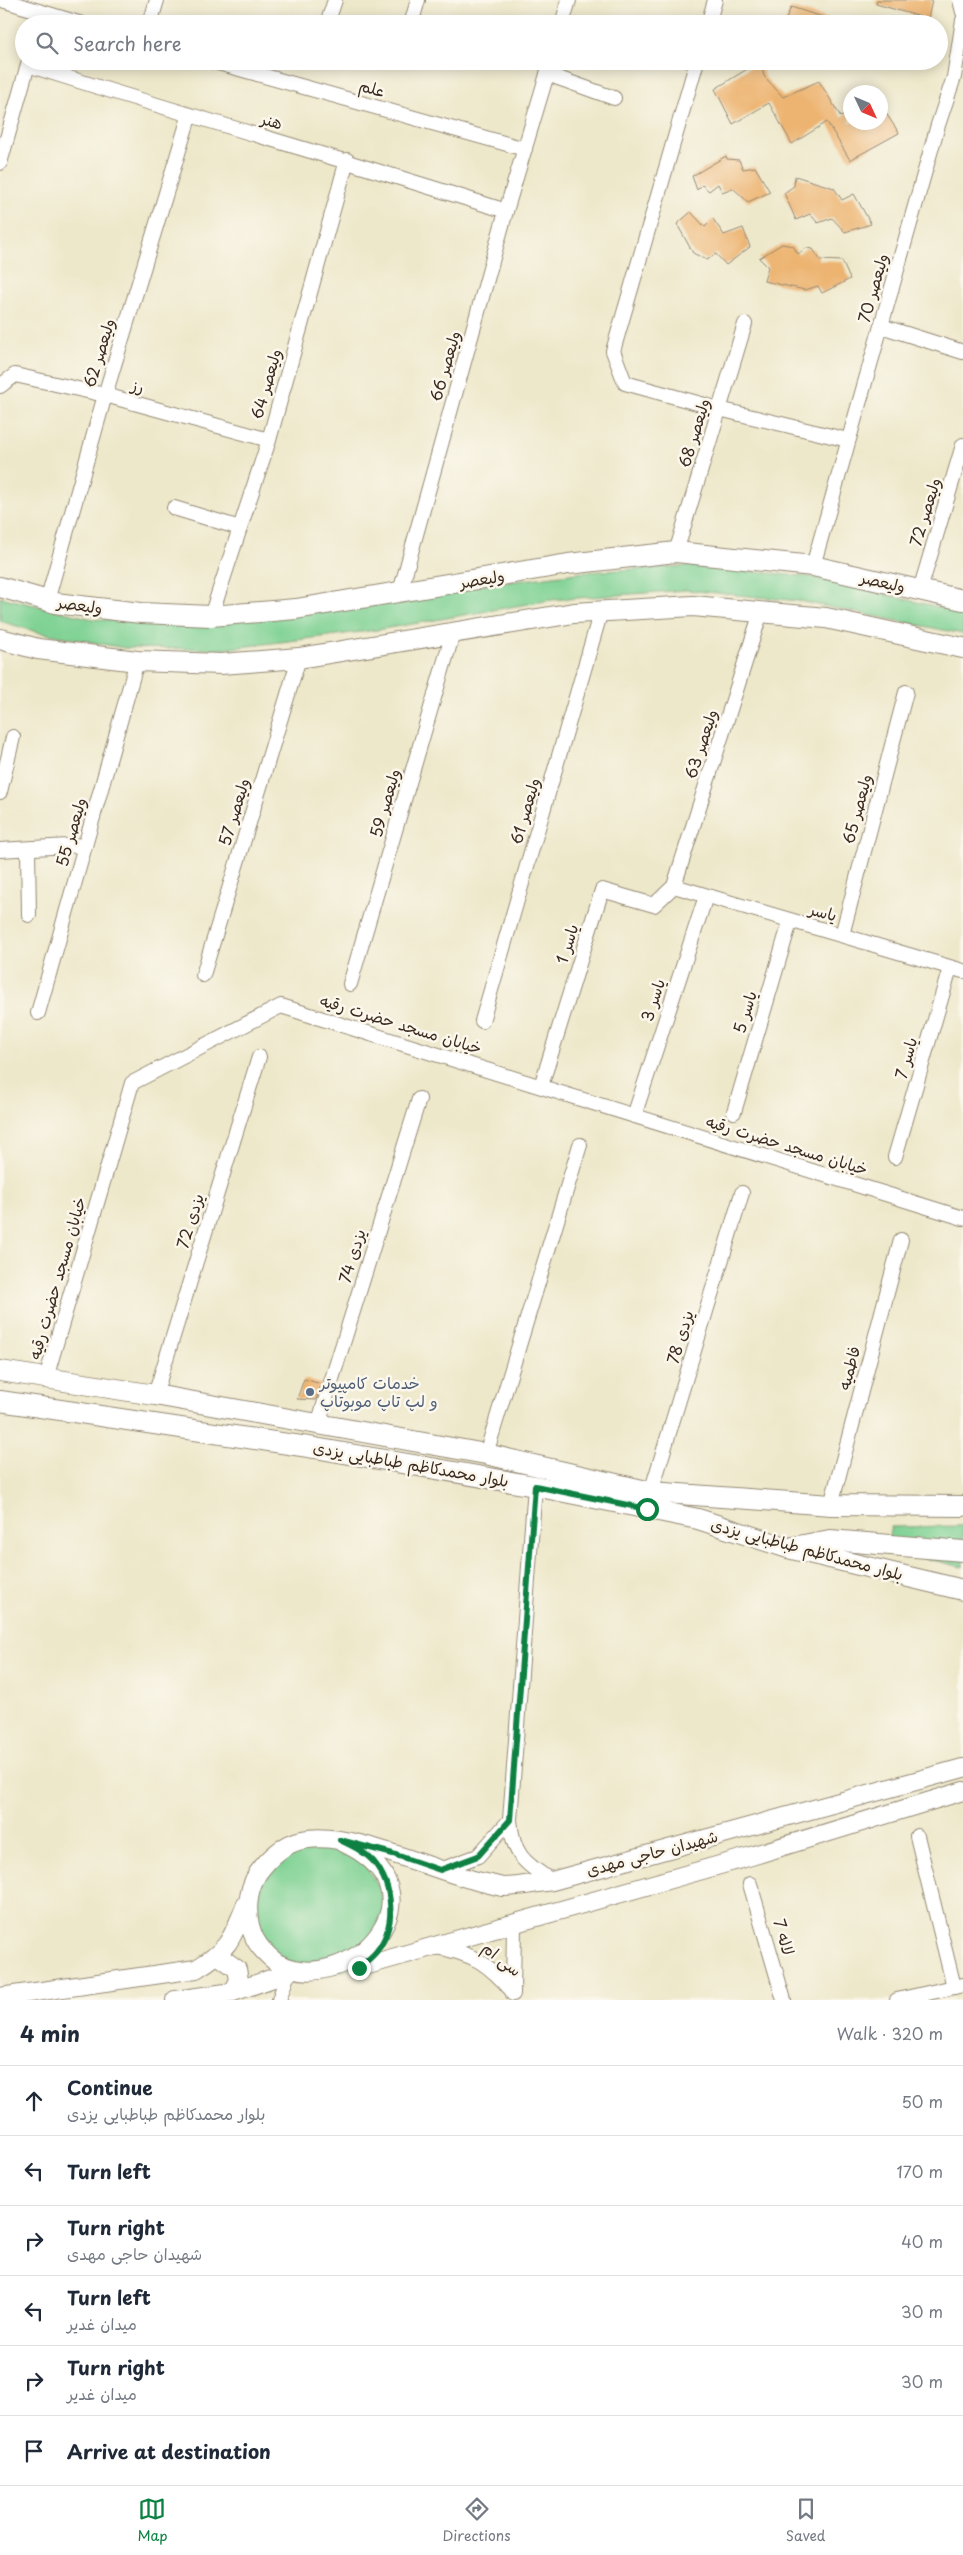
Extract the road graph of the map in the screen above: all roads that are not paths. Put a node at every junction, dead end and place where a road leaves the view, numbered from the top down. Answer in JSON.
{"nodes":[{"id":1,"x":2,"y":0,"type":"edge"},
{"id":2,"x":157,"y":0,"type":"edge"},
{"id":3,"x":335,"y":0,"type":"edge"},
{"id":4,"x":418,"y":0,"type":"edge"},
{"id":5,"x":569,"y":0,"type":"edge"},
{"id":6,"x":715,"y":0,"type":"edge"},
{"id":7,"x":960,"y":0,"type":"edge"},
{"id":8,"x":963,"y":12,"type":"edge"},
{"id":9,"x":34,"y":15,"type":"edge"},
{"id":10,"x":153,"y":15,"type":"edge"},
{"id":11,"x":330,"y":15,"type":"edge"},
{"id":12,"x":414,"y":15,"type":"edge"},
{"id":13,"x":565,"y":15,"type":"edge"},
{"id":14,"x":711,"y":15,"type":"edge"},
{"id":15,"x":963,"y":20,"type":"edge"},
{"id":16,"x":26,"y":70,"type":"edge"},
{"id":17,"x":49,"y":70,"type":"edge"},
{"id":18,"x":242,"y":70,"type":"edge"},
{"id":19,"x":548,"y":70,"type":"edge"},
{"id":20,"x":553,"y":70,"type":"edge"},
{"id":21,"x":694,"y":70,"type":"edge"},
{"id":22,"x":614,"y":98,"type":"dead end"},
{"id":23,"x":189,"y":117,"type":"junction"},
{"id":24,"x":525,"y":149,"type":"junction"},
{"id":25,"x":348,"y":160,"type":"junction"},
{"id":26,"x":0,"y":163,"type":"edge"},
{"id":27,"x":506,"y":211,"type":"junction"},
{"id":28,"x":745,"y":324,"type":"dead end"},
{"id":29,"x":881,"y":326,"type":"junction"},
{"id":30,"x":963,"y":352,"type":"edge"},
{"id":31,"x":0,"y":386,"type":"edge"},
{"id":32,"x":105,"y":395,"type":"junction"},
{"id":33,"x":720,"y":409,"type":"junction"},
{"id":34,"x":268,"y":440,"type":"junction"},
{"id":35,"x":848,"y":440,"type":"junction"},
{"id":36,"x":963,"y":445,"type":"edge"},
{"id":37,"x":174,"y":508,"type":"dead end"},
{"id":38,"x":240,"y":528,"type":"junction"},
{"id":39,"x":676,"y":552,"type":"junction"},
{"id":40,"x":813,"y":566,"type":"junction"},
{"id":41,"x":0,"y":587,"type":"edge"},
{"id":42,"x":920,"y":590,"type":"junction"},
{"id":43,"x":400,"y":592,"type":"junction"},
{"id":44,"x":47,"y":600,"type":"junction"},
{"id":45,"x":963,"y":600,"type":"edge"},
{"id":46,"x":601,"y":611,"type":"junction"},
{"id":47,"x":761,"y":612,"type":"junction"},
{"id":48,"x":211,"y":616,"type":"junction"},
{"id":49,"x":453,"y":633,"type":"junction"},
{"id":50,"x":0,"y":639,"type":"edge"},
{"id":51,"x":963,"y":648,"type":"edge"},
{"id":52,"x":299,"y":658,"type":"junction"},
{"id":53,"x":137,"y":661,"type":"junction"},
{"id":54,"x":906,"y":692,"type":"dead end"},
{"id":55,"x":13,"y":737,"type":"dead end"},
{"id":56,"x":0,"y":792,"type":"edge"},
{"id":57,"x":85,"y":845,"type":"junction"},
{"id":58,"x":28,"y":849,"type":"junction"},
{"id":59,"x":0,"y":850,"type":"edge"},
{"id":60,"x":674,"y":886,"type":"junction"},
{"id":61,"x":706,"y":896,"type":"junction"},
{"id":62,"x":29,"y":915,"type":"dead end"},
{"id":63,"x":790,"y":922,"type":"junction"},
{"id":64,"x":842,"y":935,"type":"junction"},
{"id":65,"x":956,"y":970,"type":"edge"},
{"id":66,"x":203,"y":975,"type":"dead end"},
{"id":67,"x":350,"y":984,"type":"dead end"},
{"id":68,"x":38,"y":1013,"type":"dead end"},
{"id":69,"x":482,"y":1021,"type":"dead end"},
{"id":70,"x":259,"y":1057,"type":"dead end"},
{"id":71,"x":541,"y":1086,"type":"junction"},
{"id":72,"x":419,"y":1099,"type":"dead end"},
{"id":73,"x":734,"y":1112,"type":"dead end"},
{"id":74,"x":634,"y":1116,"type":"junction"},
{"id":75,"x":580,"y":1145,"type":"dead end"},
{"id":76,"x":895,"y":1157,"type":"dead end"},
{"id":77,"x":742,"y":1193,"type":"dead end"},
{"id":78,"x":963,"y":1218,"type":"edge"},
{"id":79,"x":901,"y":1240,"type":"dead end"},
{"id":80,"x":0,"y":1371,"type":"edge"},
{"id":81,"x":46,"y":1378,"type":"junction"},
{"id":82,"x":154,"y":1395,"type":"junction"},
{"id":83,"x":0,"y":1401,"type":"edge"},
{"id":84,"x":318,"y":1424,"type":"junction"},
{"id":85,"x":486,"y":1454,"type":"junction"},
{"id":86,"x":535,"y":1486,"type":"junction"},
{"id":87,"x":651,"y":1492,"type":"junction"},
{"id":88,"x":831,"y":1505,"type":"junction"},
{"id":89,"x":963,"y":1506,"type":"edge"},
{"id":90,"x":788,"y":1548,"type":"junction"},
{"id":91,"x":963,"y":1551,"type":"edge"},
{"id":92,"x":963,"y":1590,"type":"edge"},
{"id":93,"x":963,"y":1768,"type":"edge"},
{"id":94,"x":963,"y":1791,"type":"edge"},
{"id":95,"x":510,"y":1820,"type":"junction"},
{"id":96,"x":917,"y":1836,"type":"dead end"},
{"id":97,"x":340,"y":1840,"type":"junction"},
{"id":98,"x":440,"y":1870,"type":"junction"},
{"id":99,"x":552,"y":1881,"type":"junction"},
{"id":100,"x":750,"y":1884,"type":"dead end"},
{"id":101,"x":250,"y":1894,"type":"junction"},
{"id":102,"x":514,"y":1924,"type":"junction"},
{"id":103,"x":434,"y":1947,"type":"junction"},
{"id":104,"x":219,"y":1956,"type":"junction"},
{"id":105,"x":359,"y":1968,"type":"junction"},
{"id":106,"x":288,"y":1973,"type":"junction"},
{"id":107,"x":958,"y":1986,"type":"edge"},
{"id":108,"x":233,"y":1992,"type":"junction"},
{"id":109,"x":513,"y":1996,"type":"edge"},
{"id":110,"x":0,"y":1997,"type":"edge"},
{"id":111,"x":175,"y":2000,"type":"edge"},
{"id":112,"x":279,"y":2000,"type":"edge"},
{"id":113,"x":784,"y":2000,"type":"edge"},
{"id":114,"x":897,"y":2000,"type":"edge"}],
"edges":[{"from":1,"to":9,"type":"street"},
{"from":2,"to":10,"type":"street"},
{"from":3,"to":11,"type":"street"},
{"from":4,"to":12,"type":"street"},
{"from":5,"to":13,"type":"street"},
{"from":6,"to":14,"type":"street"},
{"from":7,"to":8,"type":"street"},
{"from":15,"to":29,"type":"street","name":"ولیعصر 70"},
{"from":16,"to":26,"type":"street"},
{"from":17,"to":23,"type":"street","name":"هنر"},
{"from":18,"to":24,"type":"street","name":"علم"},
{"from":19,"to":24,"type":"street","name":"ولیعصر 66"},
{"from":20,"to":22,"type":"street"},
{"from":21,"to":33,"type":"street"},
{"from":23,"to":25,"type":"street","name":"هنر"},
{"from":23,"to":32,"type":"street","name":"ولیعصر 62"},
{"from":24,"to":27,"type":"street","name":"ولیعصر 66"},
{"from":25,"to":27,"type":"street","name":"هنر"},
{"from":25,"to":34,"type":"street","name":"ولیعصر 64"},
{"from":27,"to":43,"type":"street","name":"ولیعصر 66"},
{"from":28,"to":33,"type":"street","name":"ولیعصر 68"},
{"from":29,"to":30,"type":"street"},
{"from":29,"to":35,"type":"street","name":"ولیعصر 70"},
{"from":31,"to":32,"type":"street","name":"رز"},
{"from":32,"to":34,"type":"street","name":"رز"},
{"from":32,"to":44,"type":"street","name":"ولیعصر 62"},
{"from":33,"to":35,"type":"street"},
{"from":33,"to":39,"type":"street","name":"ولیعصر 68"},
{"from":34,"to":38,"type":"street","name":"ولیعصر 64"},
{"from":35,"to":40,"type":"street","name":"ولیعصر 70"},
{"from":36,"to":42,"type":"street","name":"ولیعصر 72"},
{"from":37,"to":38,"type":"street"},
{"from":38,"to":48,"type":"street","name":"ولیعصر 64"},
{"from":39,"to":40,"type":"main road","name":"ولیعصر"},
{"from":39,"to":43,"type":"main road","name":"ولیعصر"},
{"from":40,"to":42,"type":"main road","name":"ولیعصر"},
{"from":41,"to":44,"type":"main road","name":"ولیعصر"},
{"from":42,"to":45,"type":"main road","name":"ولیعصر"},
{"from":43,"to":48,"type":"main road","name":"ولیعصر"},
{"from":44,"to":48,"type":"main road","name":"ولیعصر"},
{"from":46,"to":47,"type":"main road"},
{"from":46,"to":49,"type":"main road"},
{"from":46,"to":69,"type":"street","name":"ولیعصر 61"},
{"from":47,"to":51,"type":"main road"},
{"from":47,"to":60,"type":"street","name":"ولیعصر 63"},
{"from":49,"to":52,"type":"main road"},
{"from":49,"to":67,"type":"street","name":"ولیعصر 59"},
{"from":50,"to":53,"type":"main road"},
{"from":52,"to":53,"type":"main road"},
{"from":52,"to":66,"type":"street","name":"ولیعصر 57"},
{"from":53,"to":57,"type":"street","name":"ولیعصر 55"},
{"from":54,"to":64,"type":"street","name":"ولیعصر 65"},
{"from":55,"to":56,"type":"street"},
{"from":57,"to":58,"type":"street"},
{"from":57,"to":68,"type":"street","name":"ولیعصر 55"},
{"from":58,"to":59,"type":"street"},
{"from":58,"to":62,"type":"street"},
{"from":60,"to":61,"type":"street","name":"یاسر"},
{"from":60,"to":71,"type":"street","name":"یاسر 1"},
{"from":61,"to":63,"type":"street","name":"یاسر"},
{"from":61,"to":74,"type":"street","name":"یاسر 3"},
{"from":63,"to":64,"type":"street","name":"یاسر"},
{"from":63,"to":73,"type":"street","name":"یاسر 5"},
{"from":64,"to":65,"type":"street","name":"یاسر"},
{"from":65,"to":76,"type":"street","name":"یاسر 7"},
{"from":70,"to":82,"type":"street","name":"یزدی 72"},
{"from":71,"to":74,"type":"street","name":"خیابان مسجد حضرت رقیه"},
{"from":71,"to":81,"type":"street","name":"خیابان مسجد حضرت رقیه"},
{"from":72,"to":84,"type":"street","name":"یزدی 74"},
{"from":74,"to":78,"type":"street","name":"خیابان مسجد حضرت رقیه"},
{"from":75,"to":85,"type":"street"},
{"from":77,"to":87,"type":"street","name":"یزدی 78"},
{"from":79,"to":88,"type":"street","name":"فاطمیه"},
{"from":80,"to":81,"type":"main road","name":"بلوار محمدکاظم طباطبایی یزدی"},
{"from":81,"to":82,"type":"main road","name":"بلوار محمدکاظم طباطبایی یزدی"},
{"from":82,"to":84,"type":"main road","name":"بلوار محمدکاظم طباطبایی یزدی"},
{"from":83,"to":86,"type":"main road","name":"بلوار محمدکاظم طباطبایی یزدی"},
{"from":84,"to":85,"type":"main road","name":"بلوار محمدکاظم طباطبایی یزدی"},
{"from":85,"to":87,"type":"main road","name":"بلوار محمدکاظم طباطبایی یزدی"},
{"from":86,"to":90,"type":"main road","name":"بلوار محمدکاظم طباطبایی یزدی"},
{"from":86,"to":95,"type":"street"},
{"from":87,"to":88,"type":"main road","name":"بلوار محمدکاظم طباطبایی یزدی"},
{"from":88,"to":89,"type":"main road","name":"بلوار محمدکاظم طباطبایی یزدی"},
{"from":90,"to":91,"type":"main road"},
{"from":90,"to":92,"type":"main road","name":"بلوار محمدکاظم طباطبایی یزدی"},
{"from":93,"to":99,"type":"street","name":"شهیدان حاجی مهدی"},
{"from":94,"to":102,"type":"street","name":"شهیدان حاجی مهدی"},
{"from":95,"to":98,"type":"street"},
{"from":95,"to":99,"type":"street"},
{"from":96,"to":107,"type":"street"},
{"from":97,"to":98,"type":"street","name":"شهیدان حاجی مهدی"},
{"from":97,"to":101,"type":"street"},
{"from":97,"to":105,"type":"street"},
{"from":98,"to":99,"type":"street","name":"شهیدان حاجی مهدی"},
{"from":100,"to":113,"type":"street","name":"لاله 7"},
{"from":101,"to":104,"type":"street"},
{"from":101,"to":106,"type":"street"},
{"from":102,"to":103,"type":"street","name":"شهیدان حاجی مهدی"},
{"from":102,"to":109,"type":"street","name":"سی ام"},
{"from":103,"to":105,"type":"street","name":"شهیدان حاجی مهدی"},
{"from":103,"to":109,"type":"street","name":"سی ام"},
{"from":104,"to":108,"type":"street"},
{"from":104,"to":110,"type":"street"},
{"from":105,"to":106,"type":"street"},
{"from":106,"to":108,"type":"street"},
{"from":106,"to":112,"type":"street"},
{"from":107,"to":114,"type":"street"},
{"from":108,"to":111,"type":"street"}]}
